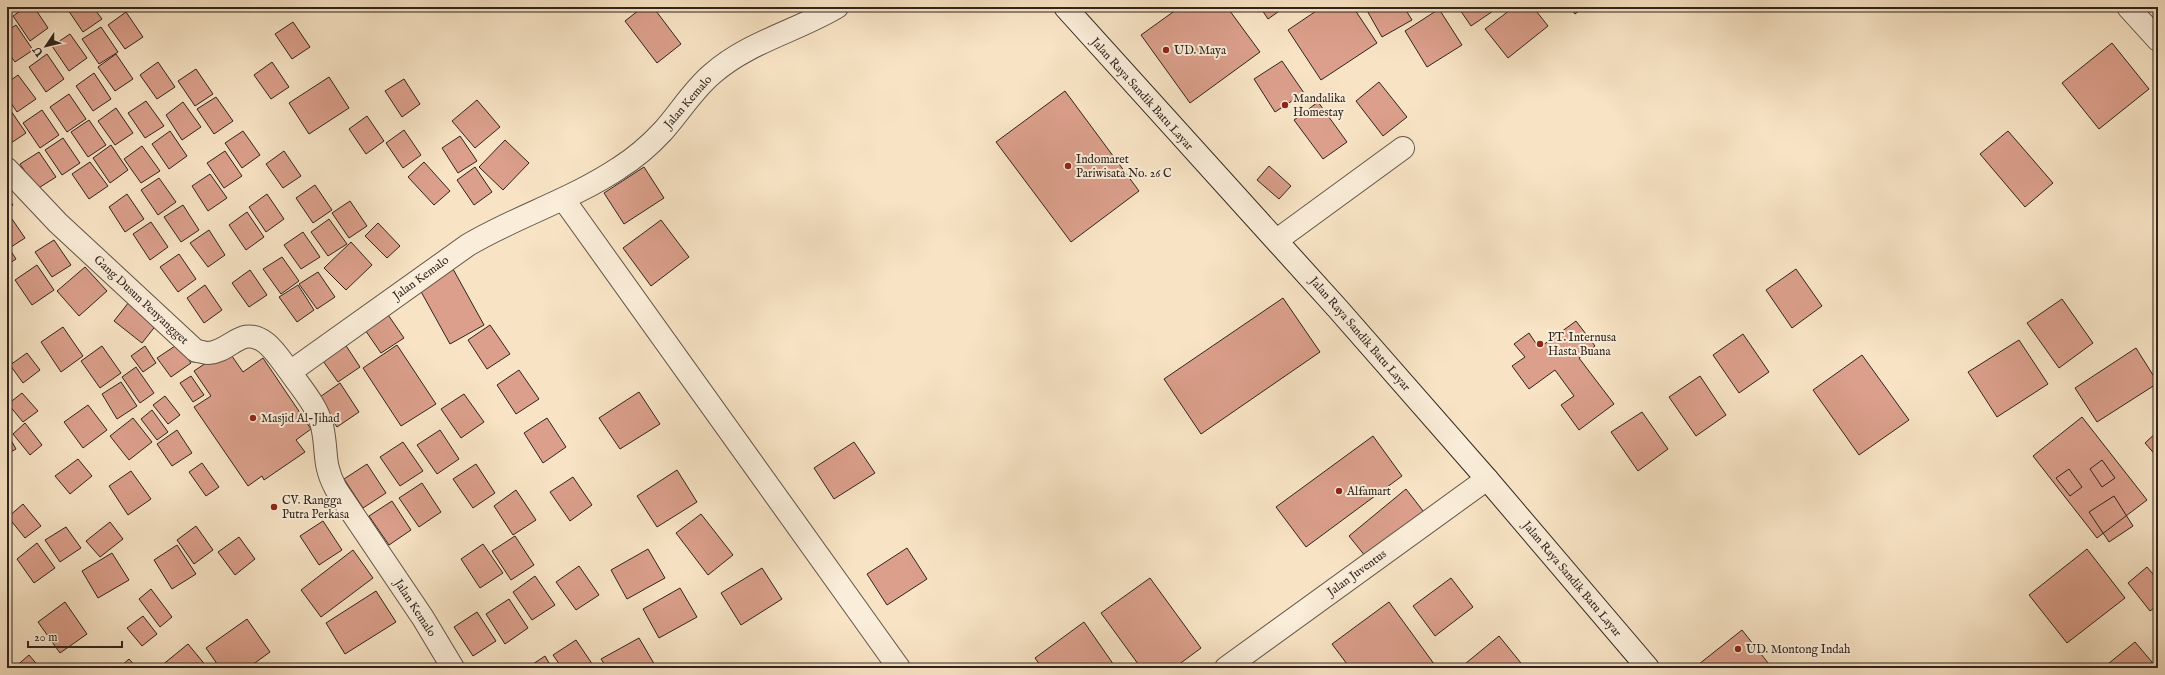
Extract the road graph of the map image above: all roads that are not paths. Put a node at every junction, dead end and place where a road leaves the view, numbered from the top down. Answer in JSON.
{"nodes":[{"id":1,"x":837,"y":7,"type":"edge"},
{"id":2,"x":1064,"y":7,"type":"edge"},
{"id":3,"x":2128,"y":7,"type":"edge"},
{"id":4,"x":2158,"y":40,"type":"edge"},
{"id":5,"x":1403,"y":148,"type":"dead end"},
{"id":6,"x":7,"y":168,"type":"edge"},
{"id":7,"x":564,"y":200,"type":"junction"},
{"id":8,"x":1277,"y":240,"type":"junction"},
{"id":9,"x":290,"y":372,"type":"junction"},
{"id":10,"x":1487,"y":479,"type":"junction"},
{"id":11,"x":453,"y":668,"type":"edge"},
{"id":12,"x":899,"y":668,"type":"edge"},
{"id":13,"x":1226,"y":668,"type":"edge"},
{"id":14,"x":1648,"y":668,"type":"edge"}],
"edges":[{"from":1,"to":7,"type":"street","name":"Jalan Kemalo"},
{"from":2,"to":8,"type":"street","name":"Jalan Raya Sandik Batu Layar"},
{"from":3,"to":4,"type":"street"},
{"from":5,"to":8,"type":"street"},
{"from":6,"to":9,"type":"street","name":"Gang Dusun Penyangget"},
{"from":7,"to":9,"type":"street","name":"Jalan Kemalo"},
{"from":7,"to":12,"type":"street"},
{"from":8,"to":10,"type":"street","name":"Jalan Raya Sandik Batu Layar"},
{"from":9,"to":11,"type":"street","name":"Jalan Kemalo"},
{"from":10,"to":13,"type":"street","name":"Jalan Juventus"},
{"from":10,"to":14,"type":"street","name":"Jalan Raya Sandik Batu Layar"}]}
